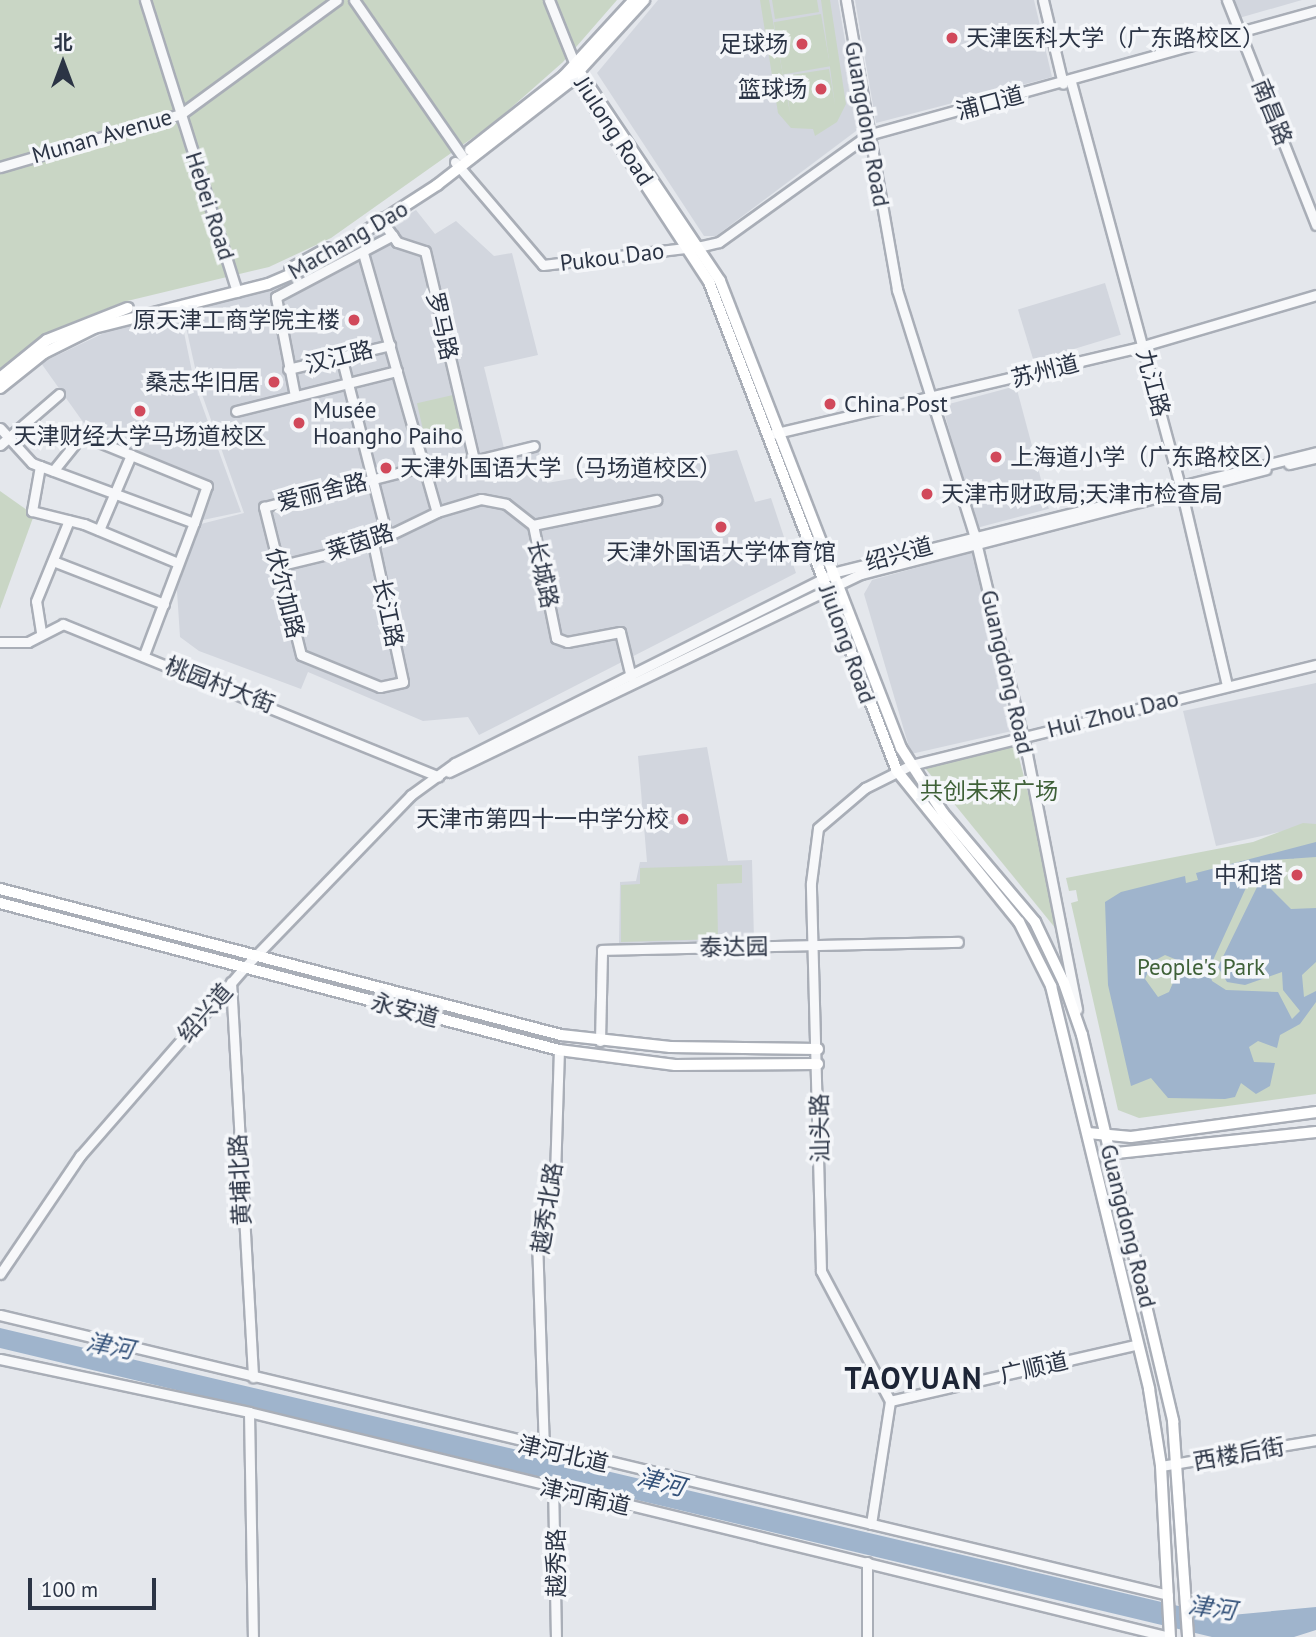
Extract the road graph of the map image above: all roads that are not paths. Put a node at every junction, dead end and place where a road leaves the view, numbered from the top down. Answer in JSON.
{"nodes":[{"id":1,"x":145,"y":0,"type":"edge"},
{"id":2,"x":337,"y":0,"type":"edge"},
{"id":3,"x":354,"y":0,"type":"edge"},
{"id":4,"x":549,"y":0,"type":"edge"},
{"id":5,"x":634,"y":0,"type":"edge"},
{"id":6,"x":645,"y":0,"type":"edge"},
{"id":7,"x":846,"y":0,"type":"edge"},
{"id":8,"x":1043,"y":0,"type":"edge"},
{"id":9,"x":1227,"y":0,"type":"edge"},
{"id":10,"x":1316,"y":11,"type":"edge"},
{"id":11,"x":1240,"y":33,"type":"junction"},
{"id":12,"x":590,"y":54,"type":"junction"},
{"id":13,"x":579,"y":70,"type":"junction"},
{"id":14,"x":1067,"y":83,"type":"junction"},
{"id":15,"x":587,"y":86,"type":"junction"},
{"id":16,"x":181,"y":114,"type":"junction"},
{"id":17,"x":868,"y":135,"type":"junction"},
{"id":18,"x":459,"y":162,"type":"junction"},
{"id":19,"x":0,"y":167,"type":"edge"},
{"id":20,"x":381,"y":220,"type":"junction"},
{"id":21,"x":1316,"y":225,"type":"edge"},
{"id":22,"x":393,"y":235,"type":"junction"},
{"id":23,"x":697,"y":246,"type":"junction"},
{"id":24,"x":363,"y":253,"type":"junction"},
{"id":25,"x":236,"y":289,"type":"junction"},
{"id":26,"x":1316,"y":295,"type":"edge"},
{"id":27,"x":390,"y":345,"type":"junction"},
{"id":28,"x":1143,"y":346,"type":"junction"},
{"id":29,"x":341,"y":356,"type":"junction"},
{"id":30,"x":288,"y":369,"type":"junction"},
{"id":31,"x":397,"y":371,"type":"junction"},
{"id":32,"x":0,"y":378,"type":"edge"},
{"id":33,"x":348,"y":383,"type":"junction"},
{"id":34,"x":0,"y":388,"type":"edge"},
{"id":35,"x":59,"y":394,"type":"dead end"},
{"id":36,"x":295,"y":396,"type":"junction"},
{"id":37,"x":934,"y":399,"type":"junction"},
{"id":38,"x":236,"y":411,"type":"dead end"},
{"id":39,"x":0,"y":428,"type":"edge"},
{"id":40,"x":775,"y":433,"type":"junction"},
{"id":41,"x":9,"y":438,"type":"junction"},
{"id":42,"x":0,"y":445,"type":"edge"},
{"id":43,"x":534,"y":446,"type":"dead end"},
{"id":44,"x":1316,"y":452,"type":"edge"},
{"id":45,"x":131,"y":455,"type":"junction"},
{"id":46,"x":1316,"y":458,"type":"edge"},
{"id":47,"x":474,"y":460,"type":"junction"},
{"id":48,"x":40,"y":466,"type":"junction"},
{"id":49,"x":424,"y":470,"type":"junction"},
{"id":50,"x":52,"y":471,"type":"junction"},
{"id":51,"x":372,"y":479,"type":"junction"},
{"id":52,"x":1181,"y":488,"type":"junction"},
{"id":53,"x":114,"y":494,"type":"junction"},
{"id":54,"x":656,"y":500,"type":"dead end"},
{"id":55,"x":264,"y":507,"type":"joint"},
{"id":56,"x":437,"y":512,"type":"junction"},
{"id":57,"x":69,"y":520,"type":"junction"},
{"id":58,"x":194,"y":523,"type":"junction"},
{"id":59,"x":533,"y":525,"type":"junction"},
{"id":60,"x":99,"y":530,"type":"junction"},
{"id":61,"x":386,"y":532,"type":"junction"},
{"id":62,"x":975,"y":538,"type":"junction"},
{"id":63,"x":373,"y":543,"type":"junction"},
{"id":64,"x":52,"y":561,"type":"junction"},
{"id":65,"x":178,"y":563,"type":"junction"},
{"id":66,"x":278,"y":566,"type":"junction"},
{"id":67,"x":838,"y":578,"type":"junction"},
{"id":68,"x":826,"y":583,"type":"junction"},
{"id":69,"x":164,"y":604,"type":"junction"},
{"id":70,"x":41,"y":632,"type":"junction"},
{"id":71,"x":0,"y":642,"type":"edge"},
{"id":72,"x":144,"y":655,"type":"junction"},
{"id":73,"x":1316,"y":665,"type":"edge"},
{"id":74,"x":631,"y":677,"type":"junction"},
{"id":75,"x":403,"y":682,"type":"joint"},
{"id":76,"x":1227,"y":686,"type":"junction"},
{"id":77,"x":1022,"y":736,"type":"junction"},
{"id":78,"x":911,"y":765,"type":"junction"},
{"id":79,"x":897,"y":771,"type":"junction"},
{"id":80,"x":438,"y":776,"type":"junction"},
{"id":81,"x":0,"y":889,"type":"edge"},
{"id":82,"x":0,"y":903,"type":"edge"},
{"id":83,"x":958,"y":942,"type":"dead end"},
{"id":84,"x":814,"y":945,"type":"junction"},
{"id":85,"x":256,"y":955,"type":"junction"},
{"id":86,"x":244,"y":968,"type":"junction"},
{"id":87,"x":231,"y":982,"type":"junction"},
{"id":88,"x":1065,"y":1029,"type":"joint"},
{"id":89,"x":1082,"y":1035,"type":"junction"},
{"id":90,"x":600,"y":1041,"type":"junction"},
{"id":91,"x":818,"y":1049,"type":"junction"},
{"id":92,"x":559,"y":1050,"type":"junction"},
{"id":93,"x":818,"y":1064,"type":"junction"},
{"id":94,"x":1316,"y":1112,"type":"edge"},
{"id":95,"x":1316,"y":1132,"type":"edge"},
{"id":96,"x":1088,"y":1133,"type":"junction"},
{"id":97,"x":1106,"y":1138,"type":"junction"},
{"id":98,"x":1093,"y":1151,"type":"junction"},
{"id":99,"x":1111,"y":1155,"type":"junction"},
{"id":100,"x":0,"y":1274,"type":"edge"},
{"id":101,"x":0,"y":1315,"type":"edge"},
{"id":102,"x":1138,"y":1344,"type":"junction"},
{"id":103,"x":0,"y":1359,"type":"edge"},
{"id":104,"x":253,"y":1377,"type":"junction"},
{"id":105,"x":890,"y":1401,"type":"junction"},
{"id":106,"x":249,"y":1412,"type":"junction"},
{"id":107,"x":1316,"y":1440,"type":"edge"},
{"id":108,"x":544,"y":1450,"type":"junction"},
{"id":109,"x":1180,"y":1465,"type":"junction"},
{"id":110,"x":1161,"y":1466,"type":"junction"},
{"id":111,"x":551,"y":1486,"type":"junction"},
{"id":112,"x":871,"y":1524,"type":"junction"},
{"id":113,"x":867,"y":1562,"type":"junction"},
{"id":114,"x":1168,"y":1595,"type":"junction"},
{"id":115,"x":253,"y":1637,"type":"edge"},
{"id":116,"x":556,"y":1637,"type":"edge"},
{"id":117,"x":867,"y":1637,"type":"edge"},
{"id":118,"x":1170,"y":1637,"type":"edge"},
{"id":119,"x":1188,"y":1637,"type":"edge"}],
"edges":[{"from":1,"to":16,"type":"street","name":"Hebei Road"},
{"from":2,"to":16,"type":"street","name":"Munan Avenue"},
{"from":3,"to":18,"type":"street"},
{"from":4,"to":13,"type":"street"},
{"from":5,"to":12,"type":"main road","name":"Machang Dao"},
{"from":6,"to":12,"type":"main road","name":"Machang Dao"},
{"from":7,"to":17,"type":"street","name":"Guangdong Road"},
{"from":8,"to":14,"type":"street","name":"九江路"},
{"from":9,"to":11,"type":"street","name":"南昌路"},
{"from":10,"to":11,"type":"street","name":"浦口道"},
{"from":11,"to":14,"type":"street","name":"浦口道"},
{"from":11,"to":21,"type":"street","name":"南昌路"},
{"from":12,"to":13,"type":"main road","name":"Machang Dao"},
{"from":12,"to":15,"type":"main road"},
{"from":13,"to":15,"type":"main road"},
{"from":13,"to":18,"type":"main road","name":"Machang Dao"},
{"from":14,"to":17,"type":"street","name":"浦口道"},
{"from":14,"to":28,"type":"street","name":"九江路"},
{"from":15,"to":23,"type":"main road","name":"Jiulong Road"},
{"from":16,"to":19,"type":"street","name":"Munan Avenue"},
{"from":16,"to":25,"type":"street","name":"Hebei Road"},
{"from":17,"to":23,"type":"street","name":"浦口道"},
{"from":17,"to":37,"type":"street","name":"Guangdong Road"},
{"from":18,"to":20,"type":"main road","name":"Machang Dao"},
{"from":18,"to":23,"type":"street","name":"Pukou Dao"},
{"from":20,"to":22,"type":"street","name":"罗马路"},
{"from":20,"to":25,"type":"main road","name":"Machang Dao"},
{"from":22,"to":24,"type":"street"},
{"from":22,"to":47,"type":"street","name":"罗马路"},
{"from":23,"to":40,"type":"main road","name":"Jiulong Road"},
{"from":24,"to":27,"type":"street"},
{"from":24,"to":30,"type":"street"},
{"from":25,"to":32,"type":"main road","name":"Machang Dao"},
{"from":25,"to":34,"type":"main road","name":"Machang Dao"},
{"from":26,"to":28,"type":"street","name":"苏州道"},
{"from":27,"to":29,"type":"street","name":"汉江路"},
{"from":27,"to":31,"type":"street"},
{"from":28,"to":37,"type":"street","name":"苏州道"},
{"from":28,"to":52,"type":"street","name":"九江路"},
{"from":29,"to":30,"type":"street","name":"汉江路"},
{"from":29,"to":33,"type":"street"},
{"from":30,"to":36,"type":"street"},
{"from":31,"to":33,"type":"street"},
{"from":31,"to":49,"type":"street"},
{"from":33,"to":36,"type":"street"},
{"from":33,"to":51,"type":"street"},
{"from":35,"to":41,"type":"street"},
{"from":36,"to":38,"type":"street"},
{"from":37,"to":40,"type":"street","name":"苏州道"},
{"from":37,"to":62,"type":"street","name":"Guangdong Road"},
{"from":39,"to":41,"type":"street"},
{"from":40,"to":67,"type":"main road","name":"Jiulong Road"},
{"from":40,"to":68,"type":"main road","name":"Jiulong Road"},
{"from":41,"to":42,"type":"street"},
{"from":41,"to":48,"type":"street"},
{"from":43,"to":47,"type":"street","name":"爱丽舍路"},
{"from":44,"to":52,"type":"street","name":"绍兴道"},
{"from":45,"to":50,"type":"street"},
{"from":45,"to":53,"type":"street"},
{"from":45,"to":58,"type":"street"},
{"from":46,"to":52,"type":"street","name":"绍兴道"},
{"from":47,"to":49,"type":"street","name":"爱丽舍路"},
{"from":48,"to":50,"type":"street"},
{"from":48,"to":57,"type":"street"},
{"from":49,"to":51,"type":"street","name":"爱丽舍路"},
{"from":49,"to":56,"type":"street"},
{"from":50,"to":53,"type":"street"},
{"from":51,"to":55,"type":"street","name":"爱丽舍路"},
{"from":51,"to":61,"type":"street"},
{"from":52,"to":62,"type":"street","name":"绍兴道"},
{"from":52,"to":76,"type":"street","name":"九江路"},
{"from":53,"to":58,"type":"street"},
{"from":53,"to":60,"type":"street"},
{"from":54,"to":59,"type":"street"},
{"from":55,"to":66,"type":"street","name":"伏尔加路"},
{"from":56,"to":59,"type":"street","name":"长城路"},
{"from":56,"to":61,"type":"street","name":"莱茵路"},
{"from":57,"to":60,"type":"street"},
{"from":57,"to":64,"type":"street"},
{"from":58,"to":65,"type":"street"},
{"from":59,"to":74,"type":"street","name":"长城路"},
{"from":60,"to":65,"type":"street"},
{"from":61,"to":63,"type":"street","name":"莱茵路"},
{"from":62,"to":67,"type":"street","name":"绍兴道"},
{"from":62,"to":77,"type":"street","name":"Guangdong Road"},
{"from":63,"to":66,"type":"street","name":"莱茵路"},
{"from":63,"to":75,"type":"street","name":"长江路"},
{"from":64,"to":69,"type":"street"},
{"from":64,"to":70,"type":"street"},
{"from":65,"to":69,"type":"street"},
{"from":66,"to":75,"type":"street","name":"伏尔加路"},
{"from":67,"to":68,"type":"street","name":"绍兴道"},
{"from":67,"to":78,"type":"main road","name":"Jiulong Road"},
{"from":68,"to":74,"type":"street","name":"绍兴道"},
{"from":68,"to":79,"type":"main road","name":"Jiulong Road"},
{"from":68,"to":80,"type":"street","name":"绍兴道"},
{"from":69,"to":72,"type":"street"},
{"from":70,"to":71,"type":"street","name":"桃园村大街"},
{"from":70,"to":72,"type":"street","name":"桃园村大街"},
{"from":72,"to":80,"type":"street","name":"桃园村大街"},
{"from":73,"to":76,"type":"street","name":"Hui Zhou Dao"},
{"from":74,"to":80,"type":"street","name":"绍兴道"},
{"from":76,"to":77,"type":"street","name":"Hui Zhou Dao"},
{"from":77,"to":78,"type":"street","name":"Hui Zhou Dao"},
{"from":77,"to":89,"type":"street","name":"Guangdong Road"},
{"from":78,"to":79,"type":"street","name":"汕头路"},
{"from":78,"to":89,"type":"main road","name":"Jiulong Road"},
{"from":79,"to":84,"type":"street","name":"汕头路"},
{"from":79,"to":88,"type":"main road","name":"Jiulong Road"},
{"from":80,"to":85,"type":"street","name":"绍兴道"},
{"from":81,"to":85,"type":"main road","name":"永安道"},
{"from":82,"to":86,"type":"main road","name":"永安道"},
{"from":83,"to":84,"type":"street","name":"泰达园"},
{"from":84,"to":90,"type":"street","name":"泰达园"},
{"from":84,"to":91,"type":"street","name":"汕头路"},
{"from":85,"to":86,"type":"street","name":"绍兴道"},
{"from":85,"to":90,"type":"main road","name":"永安道"},
{"from":86,"to":87,"type":"street","name":"绍兴道"},
{"from":86,"to":92,"type":"main road","name":"永安道"},
{"from":87,"to":100,"type":"street","name":"绍兴道"},
{"from":87,"to":104,"type":"street","name":"黄埔北路"},
{"from":88,"to":96,"type":"main road","name":"Guangdong Road"},
{"from":89,"to":97,"type":"main road","name":"Guangdong Road"},
{"from":90,"to":91,"type":"main road","name":"永安道"},
{"from":91,"to":93,"type":"street","name":"汕头路"},
{"from":92,"to":93,"type":"main road","name":"永安道"},
{"from":92,"to":108,"type":"street","name":"越秀北路"},
{"from":93,"to":105,"type":"street","name":"汕头路"},
{"from":94,"to":97,"type":"main road"},
{"from":95,"to":99,"type":"main road"},
{"from":96,"to":97,"type":"main road"},
{"from":96,"to":98,"type":"main road","name":"Guangdong Road"},
{"from":97,"to":99,"type":"main road","name":"Guangdong Road"},
{"from":98,"to":99,"type":"main road"},
{"from":98,"to":102,"type":"main road","name":"Guangdong Road"},
{"from":99,"to":109,"type":"main road","name":"Guangdong Road"},
{"from":101,"to":104,"type":"street","name":"津河北道"},
{"from":102,"to":105,"type":"street","name":"广顺道"},
{"from":102,"to":110,"type":"main road","name":"Guangdong Road"},
{"from":103,"to":106,"type":"street","name":"津河南道"},
{"from":104,"to":108,"type":"street","name":"津河北道"},
{"from":105,"to":112,"type":"street"},
{"from":106,"to":111,"type":"street","name":"津河南道"},
{"from":106,"to":115,"type":"street"},
{"from":107,"to":109,"type":"street","name":"西楼后街"},
{"from":108,"to":112,"type":"street","name":"津河北道"},
{"from":109,"to":110,"type":"street","name":"西楼后街"},
{"from":109,"to":119,"type":"main road","name":"Guangdong Road"},
{"from":110,"to":114,"type":"main road","name":"Guangdong Road"},
{"from":111,"to":113,"type":"street","name":"津河南道"},
{"from":111,"to":116,"type":"street","name":"越秀路"},
{"from":112,"to":114,"type":"street","name":"津河北道"},
{"from":113,"to":117,"type":"street"},
{"from":113,"to":118,"type":"street","name":"津河南道"},
{"from":114,"to":118,"type":"main road","name":"Guangdong Road"}]}
